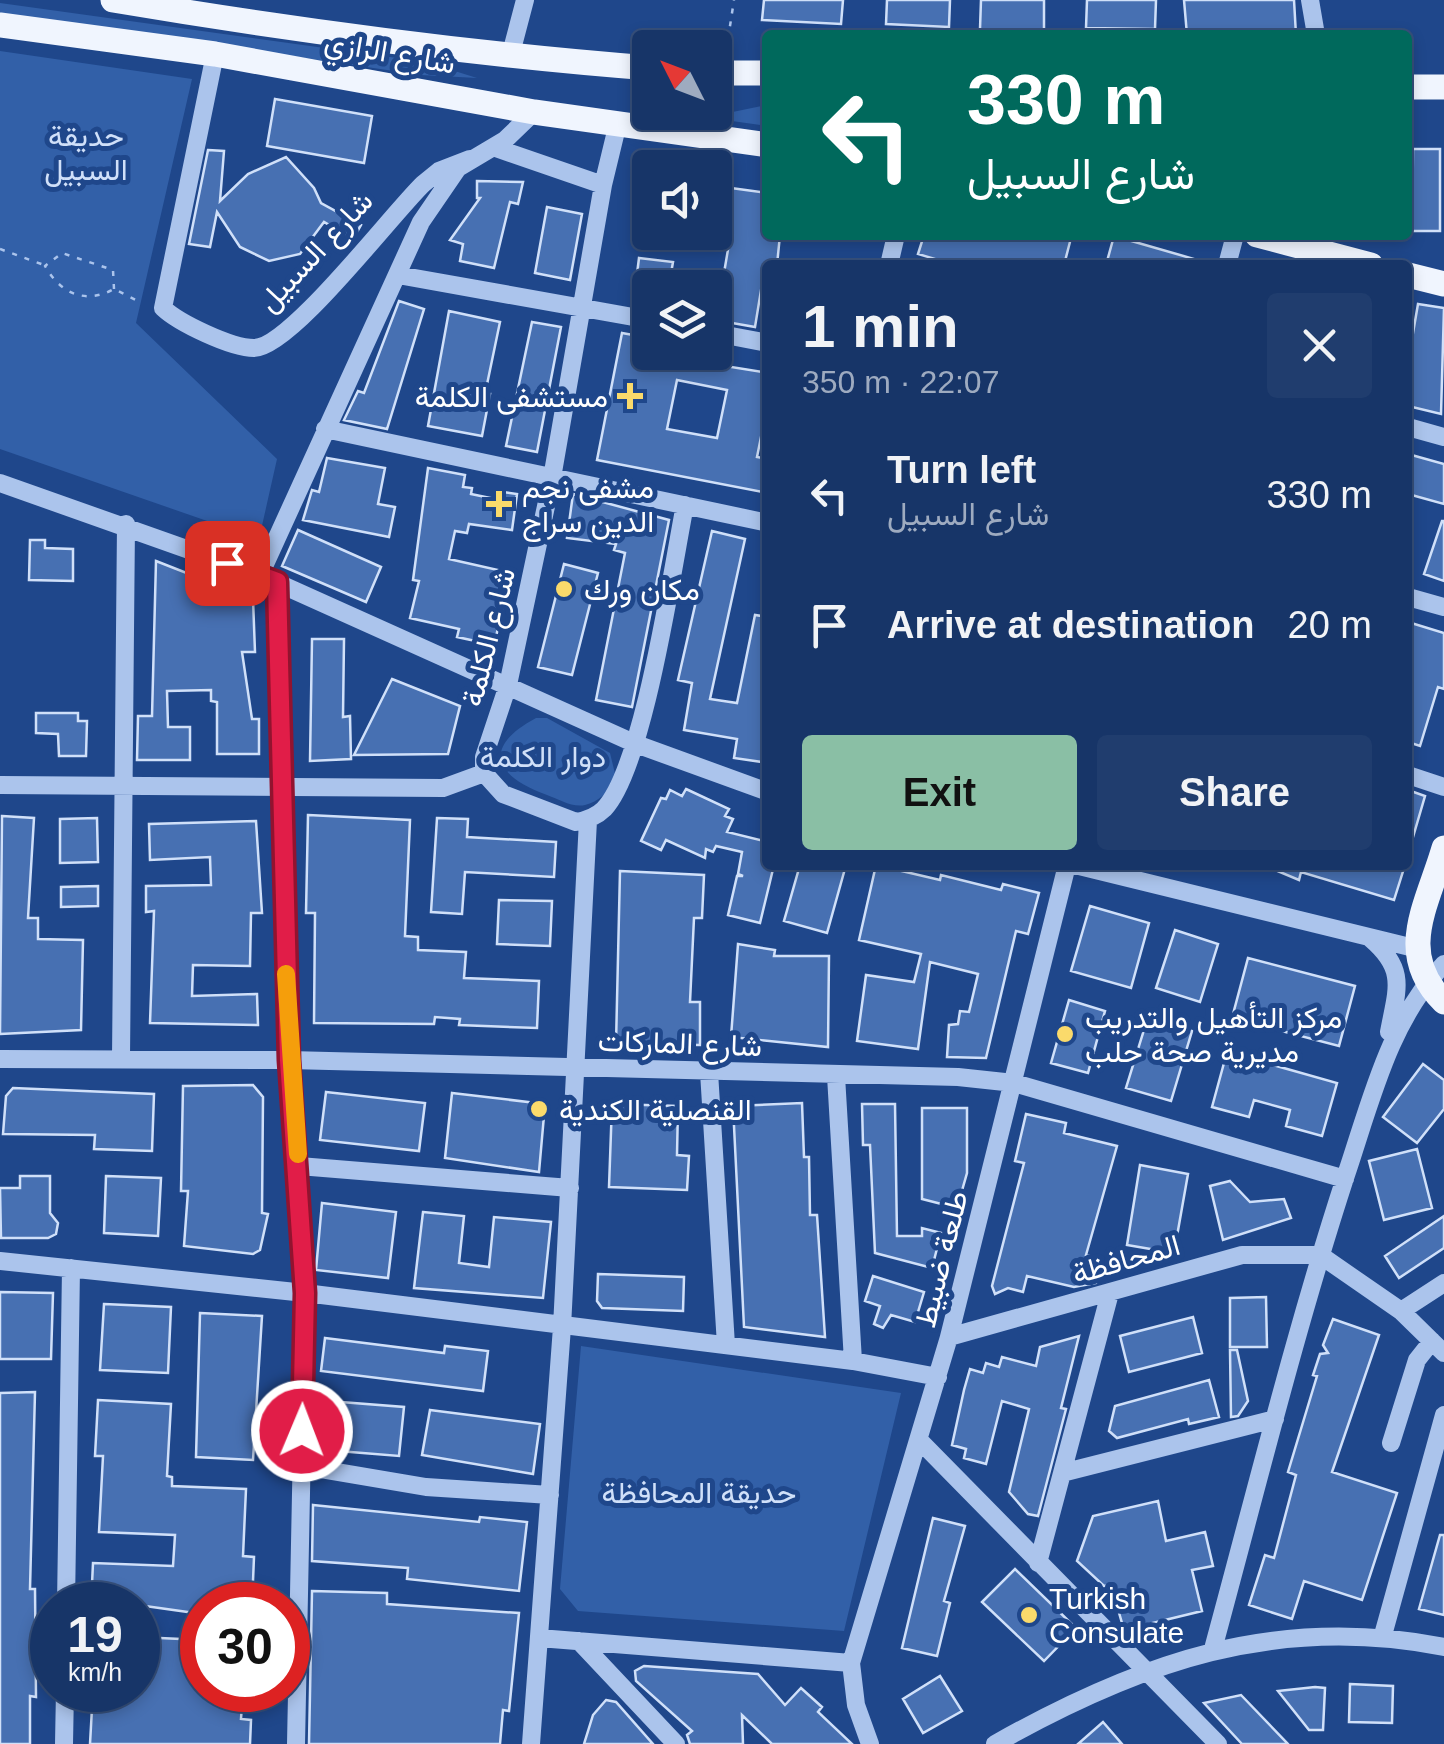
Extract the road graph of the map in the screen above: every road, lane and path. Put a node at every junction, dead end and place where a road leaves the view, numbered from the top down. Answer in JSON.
{"nodes":[{"id":1,"x":113,"y":0,"type":"edge"},
{"id":2,"x":525,"y":0,"type":"edge"},
{"id":3,"x":734,"y":0,"type":"edge"},
{"id":4,"x":1310,"y":0,"type":"edge"},
{"id":5,"x":0,"y":25,"type":"edge"},
{"id":6,"x":728,"y":30,"type":"edge"},
{"id":7,"x":1315,"y":30,"type":"edge"},
{"id":8,"x":215,"y":54,"type":"junction"},
{"id":9,"x":510,"y":58,"type":"junction"},
{"id":10,"x":632,"y":67,"type":"edge"},
{"id":11,"x":732,"y":73,"type":"edge"},
{"id":12,"x":762,"y":74,"type":"edge"},
{"id":13,"x":1412,"y":86,"type":"edge"},
{"id":14,"x":1444,"y":86,"type":"edge"},
{"id":15,"x":534,"y":112,"type":"junction"},
{"id":16,"x":618,"y":123,"type":"junction"},
{"id":17,"x":632,"y":123,"type":"edge"},
{"id":18,"x":712,"y":130,"type":"edge"},
{"id":19,"x":762,"y":143,"type":"edge"},
{"id":20,"x":493,"y":147,"type":"junction"},
{"id":21,"x":470,"y":160,"type":"junction"},
{"id":22,"x":603,"y":185,"type":"junction"},
{"id":23,"x":1276,"y":240,"type":"edge"},
{"id":24,"x":0,"y":250,"type":"edge"},
{"id":25,"x":1352,"y":260,"type":"edge"},
{"id":26,"x":45,"y":266,"type":"junction"},
{"id":27,"x":398,"y":275,"type":"junction"},
{"id":28,"x":1412,"y":276,"type":"edge"},
{"id":29,"x":1444,"y":284,"type":"edge"},
{"id":30,"x":114,"y":289,"type":"junction"},
{"id":31,"x":140,"y":302,"type":"dead end"},
{"id":32,"x":585,"y":308,"type":"junction"},
{"id":33,"x":632,"y":317,"type":"edge"},
{"id":34,"x":732,"y":336,"type":"edge"},
{"id":35,"x":762,"y":342,"type":"edge"},
{"id":36,"x":1412,"y":428,"type":"edge"},
{"id":37,"x":324,"y":429,"type":"junction"},
{"id":38,"x":1444,"y":437,"type":"edge"},
{"id":39,"x":552,"y":478,"type":"junction"},
{"id":40,"x":0,"y":483,"type":"edge"},
{"id":41,"x":685,"y":505,"type":"junction"},
{"id":42,"x":762,"y":522,"type":"edge"},
{"id":43,"x":126,"y":524,"type":"junction"},
{"id":44,"x":268,"y":579,"type":"junction"},
{"id":45,"x":1412,"y":598,"type":"edge"},
{"id":46,"x":1444,"y":607,"type":"edge"},
{"id":47,"x":508,"y":686,"type":"junction"},
{"id":48,"x":636,"y":744,"type":"junction"},
{"id":49,"x":484,"y":772,"type":"junction"},
{"id":50,"x":1412,"y":776,"type":"edge"},
{"id":51,"x":0,"y":785,"type":"edge"},
{"id":52,"x":126,"y":786,"type":"junction"},
{"id":53,"x":281,"y":787,"type":"junction"},
{"id":54,"x":1444,"y":787,"type":"edge"},
{"id":55,"x":762,"y":790,"type":"edge"},
{"id":56,"x":588,"y":820,"type":"junction"},
{"id":57,"x":1444,"y":848,"type":"edge"},
{"id":58,"x":1070,"y":870,"type":"edge"},
{"id":59,"x":1091,"y":870,"type":"edge"},
{"id":60,"x":1369,"y":938,"type":"junction"},
{"id":61,"x":1414,"y":948,"type":"junction"},
{"id":62,"x":1444,"y":964,"type":"edge"},
{"id":63,"x":1425,"y":983,"type":"junction"},
{"id":64,"x":1444,"y":1002,"type":"edge"},
{"id":65,"x":1385,"y":1057,"type":"junction"},
{"id":66,"x":121,"y":1058,"type":"junction"},
{"id":67,"x":0,"y":1059,"type":"edge"},
{"id":68,"x":289,"y":1060,"type":"junction"},
{"id":69,"x":577,"y":1068,"type":"junction"},
{"id":70,"x":709,"y":1072,"type":"junction"},
{"id":71,"x":836,"y":1076,"type":"junction"},
{"id":72,"x":1014,"y":1083,"type":"junction"},
{"id":73,"x":299,"y":1166,"type":"junction"},
{"id":74,"x":1345,"y":1179,"type":"junction"},
{"id":75,"x":570,"y":1188,"type":"junction"},
{"id":76,"x":1320,"y":1255,"type":"junction"},
{"id":77,"x":0,"y":1261,"type":"edge"},
{"id":78,"x":71,"y":1268,"type":"junction"},
{"id":79,"x":1444,"y":1283,"type":"edge"},
{"id":80,"x":1110,"y":1292,"type":"junction"},
{"id":81,"x":305,"y":1293,"type":"junction"},
{"id":82,"x":1401,"y":1311,"type":"junction"},
{"id":83,"x":562,"y":1327,"type":"junction"},
{"id":84,"x":949,"y":1337,"type":"junction"},
{"id":85,"x":726,"y":1346,"type":"junction"},
{"id":86,"x":1438,"y":1347,"type":"edge"},
{"id":87,"x":854,"y":1360,"type":"junction"},
{"id":88,"x":938,"y":1377,"type":"junction"},
{"id":89,"x":1444,"y":1415,"type":"edge"},
{"id":90,"x":1275,"y":1419,"type":"junction"},
{"id":91,"x":921,"y":1442,"type":"junction"},
{"id":92,"x":1391,"y":1443,"type":"dead end"},
{"id":93,"x":302,"y":1466,"type":"junction"},
{"id":94,"x":1062,"y":1473,"type":"junction"},
{"id":95,"x":550,"y":1495,"type":"junction"},
{"id":96,"x":1038,"y":1563,"type":"junction"},
{"id":97,"x":66,"y":1582,"type":"edge"},
{"id":98,"x":1383,"y":1635,"type":"junction"},
{"id":99,"x":539,"y":1638,"type":"junction"},
{"id":100,"x":578,"y":1642,"type":"junction"},
{"id":101,"x":1444,"y":1648,"type":"edge"},
{"id":102,"x":1213,"y":1649,"type":"junction"},
{"id":103,"x":851,"y":1663,"type":"junction"},
{"id":104,"x":1146,"y":1670,"type":"junction"},
{"id":105,"x":64,"y":1712,"type":"edge"},
{"id":106,"x":1024,"y":1738,"type":"edge"},
{"id":107,"x":64,"y":1744,"type":"edge"},
{"id":108,"x":296,"y":1744,"type":"edge"},
{"id":109,"x":532,"y":1744,"type":"edge"},
{"id":110,"x":676,"y":1744,"type":"edge"},
{"id":111,"x":870,"y":1744,"type":"edge"},
{"id":112,"x":995,"y":1744,"type":"edge"},
{"id":113,"x":1218,"y":1744,"type":"edge"}],
"edges":[{"from":1,"to":9,"type":"main road"},
{"from":2,"to":9,"type":"street"},
{"from":3,"to":6,"type":"path"},
{"from":4,"to":7,"type":"street"},
{"from":5,"to":8,"type":"main road","name":"شارع الرازي"},
{"from":8,"to":15,"type":"main road","name":"شارع الرازي"},
{"from":8,"to":21,"type":"street","name":"شارع السبيل"},
{"from":9,"to":10,"type":"main road"},
{"from":11,"to":12,"type":"main road"},
{"from":13,"to":14,"type":"main road"},
{"from":15,"to":16,"type":"main road","name":"شارع الرازي"},
{"from":15,"to":20,"type":"street","name":"شارع السبيل"},
{"from":16,"to":17,"type":"main road","name":"شارع الرازي"},
{"from":16,"to":22,"type":"street","name":"شارع الكلمة"},
{"from":18,"to":19,"type":"main road","name":"شارع الرازي"},
{"from":20,"to":21,"type":"street","name":"شارع السبيل"},
{"from":20,"to":22,"type":"street"},
{"from":21,"to":27,"type":"street","name":"شارع السبيل"},
{"from":22,"to":32,"type":"street","name":"شارع الكلمة"},
{"from":23,"to":25,"type":"main road"},
{"from":24,"to":26,"type":"path"},
{"from":26,"to":30,"type":"path"},
{"from":26,"to":30,"type":"path"},
{"from":27,"to":32,"type":"street"},
{"from":27,"to":37,"type":"street","name":"شارع السبيل"},
{"from":28,"to":29,"type":"main road"},
{"from":30,"to":31,"type":"path"},
{"from":32,"to":33,"type":"street"},
{"from":32,"to":39,"type":"street","name":"شارع الكلمة"},
{"from":34,"to":35,"type":"street"},
{"from":36,"to":38,"type":"street"},
{"from":37,"to":39,"type":"street"},
{"from":37,"to":44,"type":"street","name":"شارع السبيل"},
{"from":39,"to":41,"type":"street"},
{"from":39,"to":47,"type":"street","name":"شارع الكلمة"},
{"from":40,"to":43,"type":"street"},
{"from":41,"to":42,"type":"street"},
{"from":41,"to":48,"type":"street"},
{"from":43,"to":44,"type":"street"},
{"from":43,"to":52,"type":"street"},
{"from":44,"to":47,"type":"street"},
{"from":44,"to":53,"type":"street"},
{"from":45,"to":46,"type":"street"},
{"from":47,"to":48,"type":"street"},
{"from":47,"to":49,"type":"street","name":"شارع الكلمة"},
{"from":48,"to":55,"type":"street"},
{"from":48,"to":56,"type":"street"},
{"from":49,"to":53,"type":"street"},
{"from":49,"to":56,"type":"street"},
{"from":50,"to":54,"type":"street"},
{"from":51,"to":52,"type":"street"},
{"from":52,"to":53,"type":"street"},
{"from":52,"to":66,"type":"street"},
{"from":53,"to":68,"type":"street"},
{"from":56,"to":69,"type":"street"},
{"from":57,"to":61,"type":"main road"},
{"from":58,"to":72,"type":"street","name":"طلعة ضبيط"},
{"from":59,"to":60,"type":"street"},
{"from":60,"to":61,"type":"street"},
{"from":60,"to":65,"type":"street"},
{"from":61,"to":63,"type":"main road"},
{"from":62,"to":63,"type":"street"},
{"from":63,"to":64,"type":"main road"},
{"from":63,"to":65,"type":"street"},
{"from":65,"to":74,"type":"street"},
{"from":66,"to":67,"type":"street","name":"شارع الماركات"},
{"from":66,"to":68,"type":"street","name":"شارع الماركات"},
{"from":68,"to":69,"type":"street","name":"شارع الماركات"},
{"from":68,"to":73,"type":"street"},
{"from":69,"to":70,"type":"street","name":"شارع الماركات"},
{"from":69,"to":75,"type":"street"},
{"from":70,"to":71,"type":"street","name":"شارع الماركات"},
{"from":70,"to":85,"type":"street"},
{"from":71,"to":72,"type":"street","name":"شارع الماركات"},
{"from":71,"to":87,"type":"street"},
{"from":72,"to":74,"type":"street","name":"شارع الماركات"},
{"from":72,"to":84,"type":"street","name":"طلعة ضبيط"},
{"from":73,"to":75,"type":"street"},
{"from":73,"to":81,"type":"street"},
{"from":74,"to":76,"type":"street"},
{"from":75,"to":83,"type":"street"},
{"from":76,"to":80,"type":"street","name":"المحافظة"},
{"from":76,"to":82,"type":"street"},
{"from":76,"to":90,"type":"street"},
{"from":77,"to":78,"type":"street"},
{"from":78,"to":81,"type":"street"},
{"from":78,"to":97,"type":"street"},
{"from":79,"to":82,"type":"street"},
{"from":80,"to":84,"type":"street","name":"المحافظة"},
{"from":80,"to":94,"type":"street"},
{"from":81,"to":83,"type":"street"},
{"from":81,"to":93,"type":"street"},
{"from":82,"to":86,"type":"street"},
{"from":83,"to":85,"type":"street"},
{"from":83,"to":95,"type":"street"},
{"from":84,"to":88,"type":"street","name":"طلعة ضبيط"},
{"from":85,"to":87,"type":"street"},
{"from":86,"to":92,"type":"street"},
{"from":87,"to":88,"type":"street"},
{"from":88,"to":91,"type":"street","name":"طلعة ضبيط"},
{"from":89,"to":98,"type":"street"},
{"from":90,"to":94,"type":"street"},
{"from":90,"to":102,"type":"street"},
{"from":91,"to":96,"type":"street"},
{"from":91,"to":103,"type":"street","name":"طلعة ضبيط"},
{"from":93,"to":95,"type":"street"},
{"from":93,"to":108,"type":"street"},
{"from":94,"to":96,"type":"street"},
{"from":95,"to":99,"type":"street"},
{"from":96,"to":104,"type":"street"},
{"from":98,"to":101,"type":"street"},
{"from":98,"to":102,"type":"street"},
{"from":99,"to":100,"type":"street"},
{"from":99,"to":109,"type":"street"},
{"from":100,"to":103,"type":"street"},
{"from":100,"to":110,"type":"street"},
{"from":102,"to":104,"type":"street"},
{"from":103,"to":111,"type":"street"},
{"from":104,"to":106,"type":"street"},
{"from":104,"to":113,"type":"street"},
{"from":105,"to":107,"type":"street"},
{"from":106,"to":112,"type":"street"}]}
